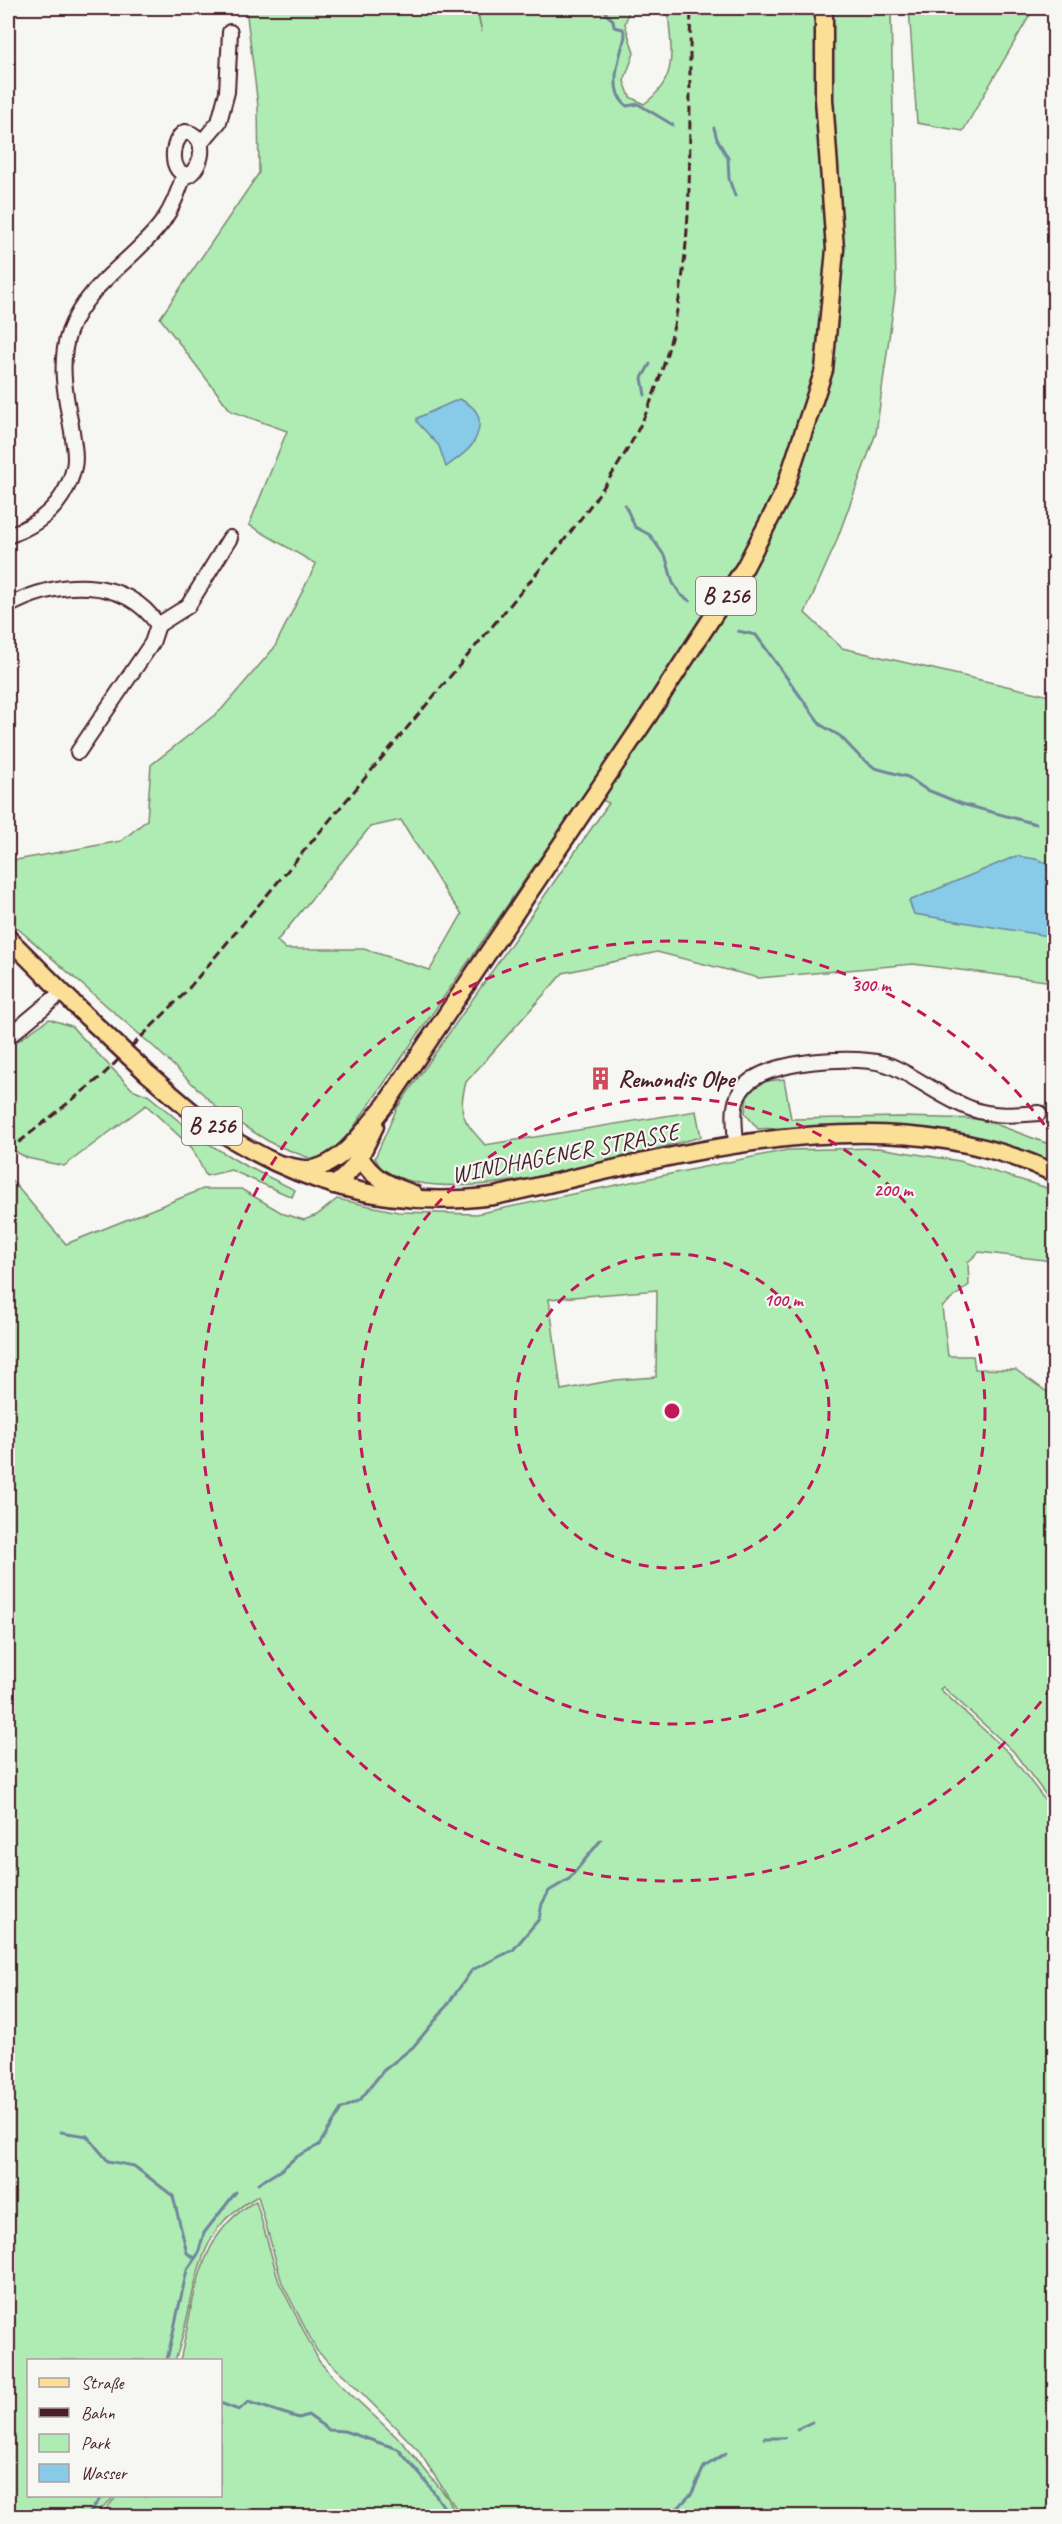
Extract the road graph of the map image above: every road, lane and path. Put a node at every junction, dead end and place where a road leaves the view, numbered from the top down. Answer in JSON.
{"nodes":[{"id":1,"x":824,"y":8,"type":"edge"},
{"id":2,"x":230,"y":32,"type":"dead end"},
{"id":3,"x":201,"y":143,"type":"junction"},
{"id":4,"x":183,"y":175,"type":"junction"},
{"id":5,"x":8,"y":536,"type":"edge"},
{"id":6,"x":230,"y":538,"type":"dead end"},
{"id":7,"x":8,"y":606,"type":"edge"},
{"id":8,"x":158,"y":625,"type":"junction"},
{"id":9,"x":78,"y":752,"type":"dead end"},
{"id":10,"x":8,"y":938,"type":"edge"},
{"id":11,"x":62,"y":992,"type":"junction"},
{"id":12,"x":8,"y":1037,"type":"edge"},
{"id":13,"x":1039,"y":1113,"type":"dead end"},
{"id":14,"x":736,"y":1144,"type":"junction"},
{"id":15,"x":353,"y":1154,"type":"junction"},
{"id":16,"x":284,"y":1165,"type":"junction"},
{"id":17,"x":1054,"y":1173,"type":"edge"},
{"id":18,"x":333,"y":1185,"type":"junction"},
{"id":19,"x":429,"y":1200,"type":"junction"}],
"edges":[{"from":1,"to":15,"type":"main road","number":"B 256"},
{"from":2,"to":3,"type":"street"},
{"from":3,"to":4,"type":"street"},
{"from":3,"to":4,"type":"street"},
{"from":4,"to":5,"type":"street"},
{"from":6,"to":8,"type":"street"},
{"from":7,"to":8,"type":"street"},
{"from":8,"to":9,"type":"street"},
{"from":10,"to":11,"type":"main road","number":"B 256"},
{"from":11,"to":12,"type":"street"},
{"from":11,"to":16,"type":"main road","number":"B 256","bridge":true},
{"from":13,"to":14,"type":"street"},
{"from":14,"to":17,"type":"main road","name":"WINDHAGENER STRASSE"},
{"from":14,"to":19,"type":"main road","name":"WINDHAGENER STRASSE"},
{"from":15,"to":16,"type":"main road","number":"B 256"},
{"from":15,"to":18,"type":"main road","number":"B 256"},
{"from":15,"to":19,"type":"main road"},
{"from":16,"to":18,"type":"main road","number":"B 256"},
{"from":18,"to":19,"type":"main road","name":"WINDHAGENER STRASSE"}]}
